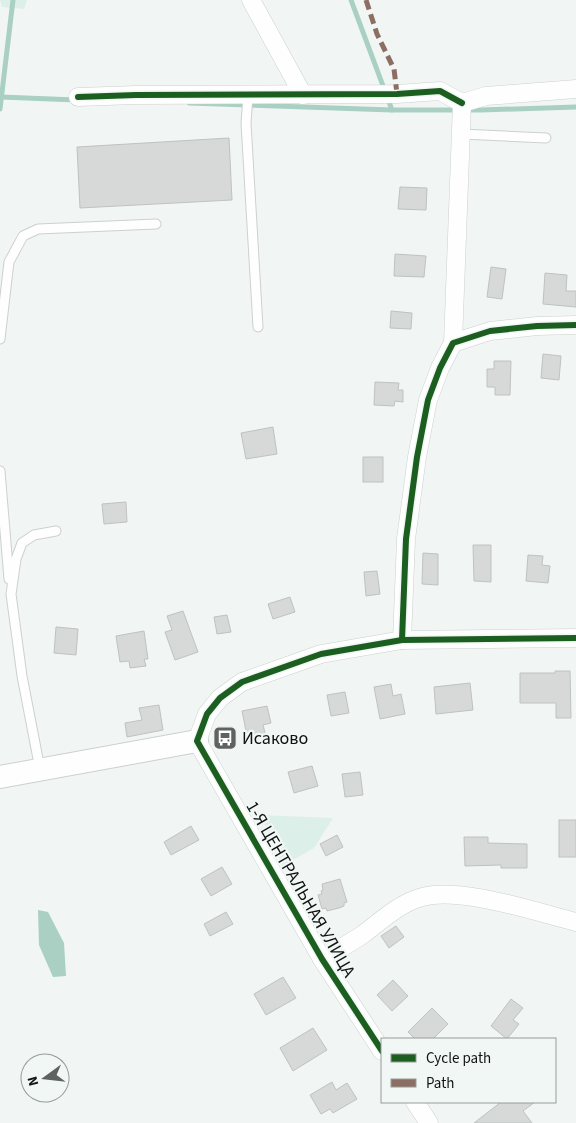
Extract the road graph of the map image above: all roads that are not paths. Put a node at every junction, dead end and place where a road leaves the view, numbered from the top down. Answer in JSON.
{"nodes":[{"id":1,"x":251,"y":0,"type":"edge"},
{"id":2,"x":576,"y":89,"type":"edge"},
{"id":3,"x":303,"y":95,"type":"junction"},
{"id":4,"x":248,"y":96,"type":"junction"},
{"id":5,"x":78,"y":97,"type":"dead end"},
{"id":6,"x":462,"y":103,"type":"junction"},
{"id":7,"x":461,"y":134,"type":"junction"},
{"id":8,"x":546,"y":138,"type":"dead end"},
{"id":9,"x":156,"y":224,"type":"dead end"},
{"id":10,"x":576,"y":325,"type":"edge"},
{"id":11,"x":258,"y":327,"type":"dead end"},
{"id":12,"x":0,"y":339,"type":"edge"},
{"id":13,"x":453,"y":343,"type":"junction"},
{"id":14,"x":0,"y":471,"type":"edge"},
{"id":15,"x":56,"y":531,"type":"dead end"},
{"id":16,"x":11,"y":594,"type":"junction"},
{"id":17,"x":576,"y":638,"type":"edge"},
{"id":18,"x":402,"y":640,"type":"junction"},
{"id":19,"x":197,"y":741,"type":"junction"},
{"id":20,"x":40,"y":770,"type":"junction"},
{"id":21,"x":0,"y":777,"type":"edge"},
{"id":22,"x":576,"y":922,"type":"edge"},
{"id":23,"x":322,"y":958,"type":"junction"},
{"id":24,"x":381,"y":1049,"type":"edge"},
{"id":25,"x":417,"y":1103,"type":"edge"},
{"id":26,"x":429,"y":1123,"type":"edge"}],
"edges":[{"from":1,"to":3,"type":"street"},
{"from":2,"to":6,"type":"street"},
{"from":3,"to":4,"type":"street"},
{"from":3,"to":6,"type":"street"},
{"from":4,"to":5,"type":"street"},
{"from":4,"to":11,"type":"lane"},
{"from":6,"to":7,"type":"street"},
{"from":7,"to":8,"type":"lane"},
{"from":7,"to":13,"type":"street"},
{"from":9,"to":12,"type":"lane"},
{"from":10,"to":13,"type":"street"},
{"from":13,"to":18,"type":"street"},
{"from":14,"to":16,"type":"lane"},
{"from":15,"to":16,"type":"lane"},
{"from":16,"to":20,"type":"lane"},
{"from":17,"to":18,"type":"street"},
{"from":18,"to":19,"type":"street"},
{"from":19,"to":20,"type":"street"},
{"from":19,"to":23,"type":"street","name":"1-Я ЦЕНТРАЛЬНАЯ УЛИЦА"},
{"from":20,"to":21,"type":"street"},
{"from":22,"to":23,"type":"street"},
{"from":23,"to":24,"type":"street","name":"1-Я ЦЕНТРАЛЬНАЯ УЛИЦА"},
{"from":25,"to":26,"type":"street"}]}
